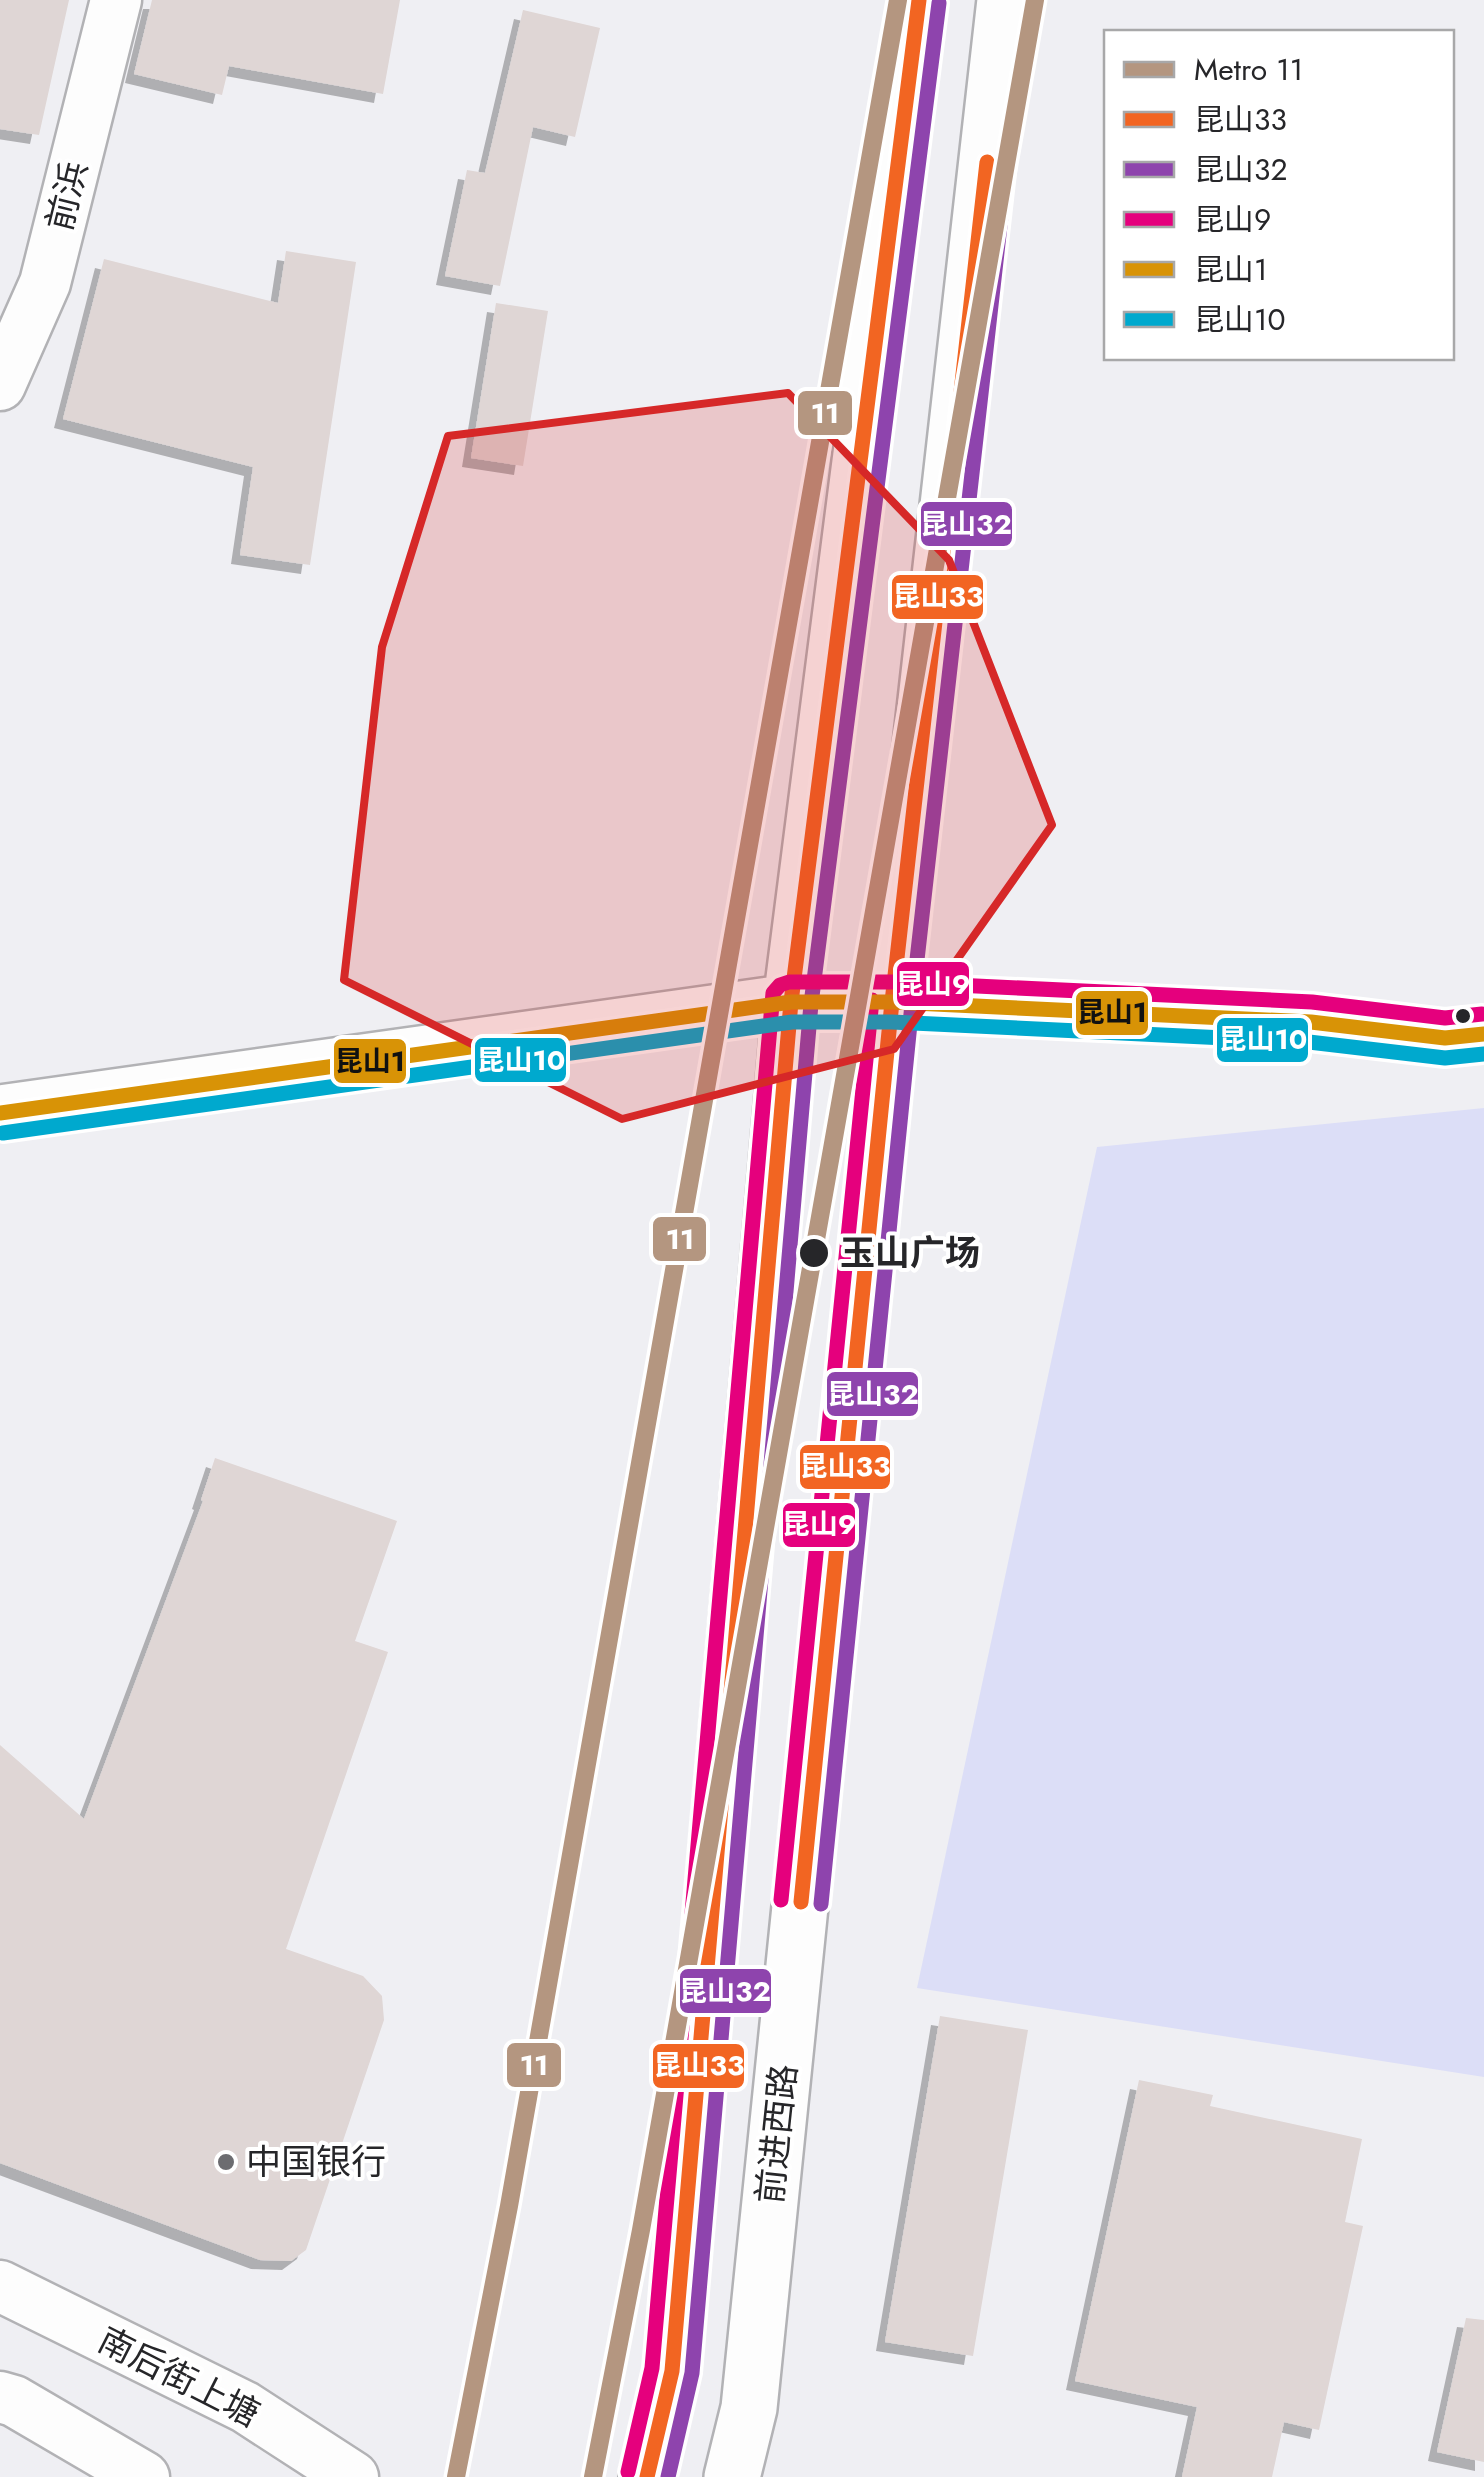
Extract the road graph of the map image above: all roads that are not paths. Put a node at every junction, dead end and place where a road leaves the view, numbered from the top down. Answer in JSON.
{"nodes":[{"id":1,"x":116,"y":0,"type":"edge"},
{"id":2,"x":919,"y":0,"type":"edge"},
{"id":3,"x":1005,"y":0,"type":"edge"},
{"id":4,"x":0,"y":385,"type":"edge"},
{"id":5,"x":791,"y":1002,"type":"junction"},
{"id":6,"x":892,"y":1002,"type":"junction"},
{"id":7,"x":1484,"y":1034,"type":"edge"},
{"id":8,"x":0,"y":1112,"type":"edge"},
{"id":9,"x":0,"y":2286,"type":"edge"},
{"id":10,"x":0,"y":2397,"type":"edge"},
{"id":11,"x":144,"y":2477,"type":"edge"},
{"id":12,"x":353,"y":2477,"type":"edge"},
{"id":13,"x":647,"y":2477,"type":"edge"},
{"id":14,"x":732,"y":2477,"type":"edge"}],
"edges":[{"from":1,"to":4,"type":"street","name":"前浜"},
{"from":2,"to":5,"type":"main road"},
{"from":3,"to":6,"type":"main road","name":"前进西路"},
{"from":5,"to":6,"type":"main road"},
{"from":5,"to":8,"type":"main road"},
{"from":5,"to":13,"type":"main road"},
{"from":6,"to":7,"type":"main road"},
{"from":6,"to":14,"type":"main road","name":"前进西路"},
{"from":9,"to":12,"type":"street","name":"南后街上塘"},
{"from":10,"to":11,"type":"street"}]}
